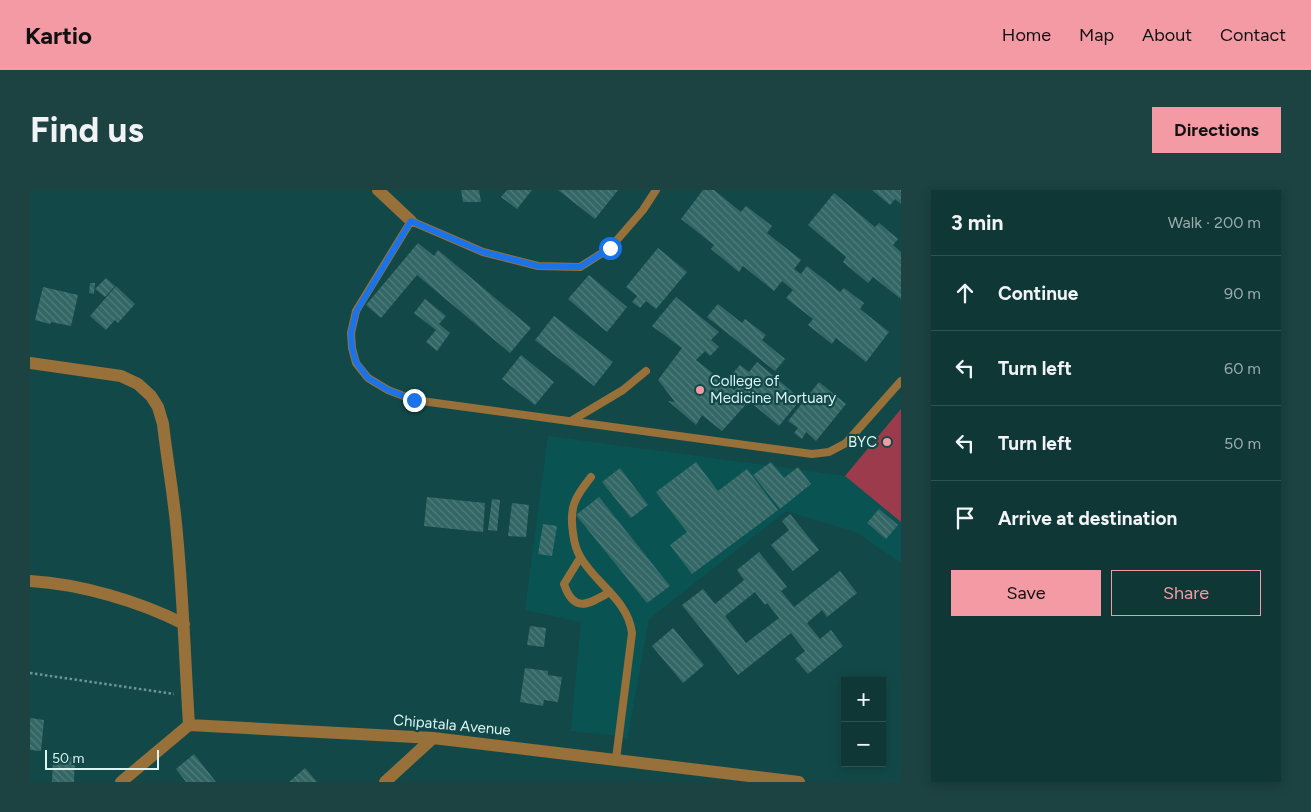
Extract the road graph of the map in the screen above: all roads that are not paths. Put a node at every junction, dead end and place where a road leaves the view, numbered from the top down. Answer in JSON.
{"nodes":[{"id":1,"x":378,"y":190,"type":"edge"},
{"id":2,"x":656,"y":190,"type":"edge"},
{"id":3,"x":411,"y":221,"type":"junction"},
{"id":4,"x":30,"y":363,"type":"edge"},
{"id":5,"x":646,"y":371,"type":"dead end"},
{"id":6,"x":901,"y":381,"type":"edge"},
{"id":7,"x":570,"y":421,"type":"junction"},
{"id":8,"x":591,"y":477,"type":"dead end"},
{"id":9,"x":580,"y":558,"type":"junction"},
{"id":10,"x":30,"y":581,"type":"edge"},
{"id":11,"x":610,"y":592,"type":"junction"},
{"id":12,"x":184,"y":624,"type":"junction"},
{"id":13,"x":189,"y":725,"type":"junction"},
{"id":14,"x":433,"y":738,"type":"junction"},
{"id":15,"x":616,"y":759,"type":"junction"},
{"id":16,"x":780,"y":781,"type":"edge"},
{"id":17,"x":120,"y":782,"type":"edge"},
{"id":18,"x":385,"y":782,"type":"edge"},
{"id":19,"x":799,"y":782,"type":"edge"}],
"edges":[{"from":1,"to":3,"type":"street"},
{"from":2,"to":3,"type":"lane"},
{"from":3,"to":7,"type":"lane"},
{"from":4,"to":12,"type":"street"},
{"from":5,"to":7,"type":"lane"},
{"from":6,"to":7,"type":"lane"},
{"from":8,"to":9,"type":"lane"},
{"from":9,"to":11,"type":"lane"},
{"from":9,"to":11,"type":"lane"},
{"from":10,"to":12,"type":"street"},
{"from":11,"to":15,"type":"lane"},
{"from":12,"to":13,"type":"street"},
{"from":13,"to":14,"type":"street","name":"Chipatala Avenue"},
{"from":13,"to":17,"type":"street"},
{"from":14,"to":15,"type":"street","name":"Chipatala Avenue"},
{"from":14,"to":18,"type":"street"},
{"from":15,"to":16,"type":"street","name":"Chipatala Avenue"},
{"from":16,"to":19,"type":"street","name":"Chipatala Avenue"}]}
